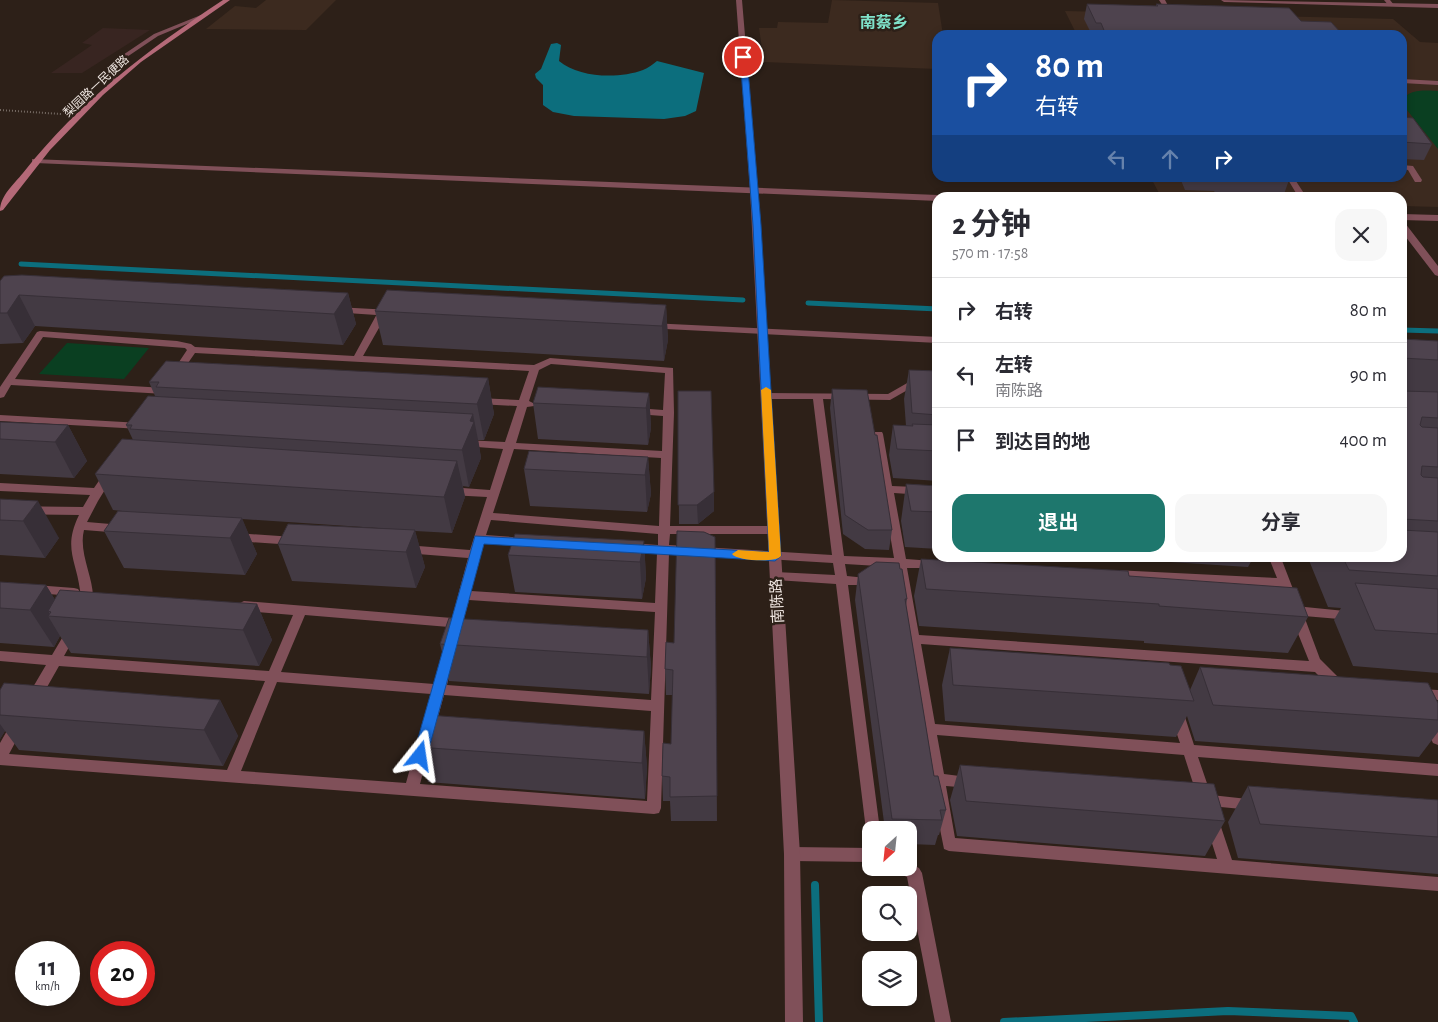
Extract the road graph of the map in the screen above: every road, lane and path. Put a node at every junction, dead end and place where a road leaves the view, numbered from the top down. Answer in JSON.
{"nodes":[{"id":1,"x":226,"y":0,"type":"edge"},
{"id":2,"x":739,"y":0,"type":"edge"},
{"id":3,"x":1162,"y":0,"type":"edge"},
{"id":4,"x":1224,"y":0,"type":"edge"},
{"id":5,"x":1296,"y":1,"type":"edge"},
{"id":6,"x":1389,"y":2,"type":"edge"},
{"id":7,"x":1438,"y":6,"type":"edge"},
{"id":8,"x":203,"y":16,"type":"junction"},
{"id":9,"x":1164,"y":16,"type":"edge"},
{"id":10,"x":1172,"y":16,"type":"junction"},
{"id":11,"x":1182,"y":16,"type":"edge"},
{"id":12,"x":1407,"y":81,"type":"edge"},
{"id":13,"x":115,"y":82,"type":"junction"},
{"id":14,"x":1438,"y":83,"type":"edge"},
{"id":15,"x":0,"y":110,"type":"edge"},
{"id":16,"x":80,"y":116,"type":"junction"},
{"id":17,"x":35,"y":161,"type":"junction"},
{"id":18,"x":1407,"y":168,"type":"edge"},
{"id":19,"x":1418,"y":180,"type":"dead end"},
{"id":20,"x":754,"y":190,"type":"junction"},
{"id":21,"x":932,"y":198,"type":"edge"},
{"id":22,"x":0,"y":208,"type":"edge"},
{"id":23,"x":1407,"y":217,"type":"edge"},
{"id":24,"x":1438,"y":218,"type":"edge"},
{"id":25,"x":1407,"y":232,"type":"edge"},
{"id":26,"x":1438,"y":272,"type":"edge"},
{"id":27,"x":325,"y":309,"type":"edge"},
{"id":28,"x":383,"y":312,"type":"junction"},
{"id":29,"x":403,"y":313,"type":"edge"},
{"id":30,"x":636,"y":325,"type":"edge"},
{"id":31,"x":763,"y":332,"type":"junction"},
{"id":32,"x":932,"y":340,"type":"edge"},
{"id":33,"x":192,"y":350,"type":"junction"},
{"id":34,"x":357,"y":358,"type":"junction"},
{"id":35,"x":536,"y":368,"type":"junction"},
{"id":36,"x":8,"y":382,"type":"junction"},
{"id":37,"x":172,"y":385,"type":"junction"},
{"id":38,"x":932,"y":387,"type":"edge"},
{"id":39,"x":0,"y":395,"type":"edge"},
{"id":40,"x":766,"y":396,"type":"junction"},
{"id":41,"x":818,"y":396,"type":"junction"},
{"id":42,"x":465,"y":400,"type":"edge"},
{"id":43,"x":524,"y":404,"type":"junction"},
{"id":44,"x":155,"y":405,"type":"edge"},
{"id":45,"x":543,"y":405,"type":"edge"},
{"id":46,"x":630,"y":411,"type":"edge"},
{"id":47,"x":669,"y":413,"type":"junction"},
{"id":48,"x":0,"y":418,"type":"edge"},
{"id":49,"x":132,"y":440,"type":"edge"},
{"id":50,"x":450,"y":443,"type":"edge"},
{"id":51,"x":882,"y":443,"type":"dead end"},
{"id":52,"x":510,"y":446,"type":"junction"},
{"id":53,"x":667,"y":455,"type":"junction"},
{"id":54,"x":123,"y":469,"type":"edge"},
{"id":55,"x":0,"y":487,"type":"edge"},
{"id":56,"x":887,"y":489,"type":"junction"},
{"id":57,"x":436,"y":490,"type":"edge"},
{"id":58,"x":98,"y":492,"type":"junction"},
{"id":59,"x":932,"y":492,"type":"edge"},
{"id":60,"x":495,"y":494,"type":"junction"},
{"id":61,"x":0,"y":510,"type":"edge"},
{"id":62,"x":85,"y":511,"type":"junction"},
{"id":63,"x":488,"y":516,"type":"junction"},
{"id":64,"x":81,"y":526,"type":"junction"},
{"id":65,"x":130,"y":530,"type":"edge"},
{"id":66,"x":664,"y":530,"type":"junction"},
{"id":67,"x":774,"y":530,"type":"junction"},
{"id":68,"x":219,"y":536,"type":"edge"},
{"id":69,"x":479,"y":539,"type":"junction"},
{"id":70,"x":308,"y":542,"type":"edge"},
{"id":71,"x":538,"y":542,"type":"edge"},
{"id":72,"x":615,"y":546,"type":"edge"},
{"id":73,"x":396,"y":548,"type":"edge"},
{"id":74,"x":664,"y":549,"type":"junction"},
{"id":75,"x":475,"y":554,"type":"junction"},
{"id":76,"x":775,"y":556,"type":"junction"},
{"id":77,"x":839,"y":560,"type":"junction"},
{"id":78,"x":1277,"y":562,"type":"edge"},
{"id":79,"x":900,"y":563,"type":"junction"},
{"id":80,"x":950,"y":566,"type":"edge"},
{"id":81,"x":1097,"y":573,"type":"edge"},
{"id":82,"x":776,"y":576,"type":"junction"},
{"id":83,"x":842,"y":580,"type":"junction"},
{"id":84,"x":900,"y":583,"type":"junction"},
{"id":85,"x":1285,"y":583,"type":"junction"},
{"id":86,"x":19,"y":588,"type":"edge"},
{"id":87,"x":91,"y":594,"type":"junction"},
{"id":88,"x":464,"y":595,"type":"junction"},
{"id":89,"x":233,"y":605,"type":"edge"},
{"id":90,"x":1290,"y":607,"type":"junction"},
{"id":91,"x":661,"y":608,"type":"junction"},
{"id":92,"x":301,"y":610,"type":"junction"},
{"id":93,"x":1362,"y":616,"type":"edge"},
{"id":94,"x":457,"y":623,"type":"junction"},
{"id":95,"x":913,"y":639,"type":"junction"},
{"id":96,"x":0,"y":656,"type":"edge"},
{"id":97,"x":55,"y":660,"type":"junction"},
{"id":98,"x":1316,"y":667,"type":"junction"},
{"id":99,"x":273,"y":677,"type":"junction"},
{"id":100,"x":1351,"y":687,"type":"edge"},
{"id":101,"x":438,"y":689,"type":"junction"},
{"id":102,"x":1438,"y":695,"type":"edge"},
{"id":103,"x":1174,"y":704,"type":"edge"},
{"id":104,"x":658,"y":706,"type":"junction"},
{"id":105,"x":929,"y":729,"type":"junction"},
{"id":106,"x":1438,"y":739,"type":"edge"},
{"id":107,"x":1189,"y":750,"type":"junction"},
{"id":108,"x":0,"y":758,"type":"edge"},
{"id":109,"x":1438,"y":770,"type":"edge"},
{"id":110,"x":231,"y":777,"type":"junction"},
{"id":111,"x":937,"y":779,"type":"junction"},
{"id":112,"x":987,"y":783,"type":"edge"},
{"id":113,"x":411,"y":790,"type":"junction"},
{"id":114,"x":1186,"y":799,"type":"edge"},
{"id":115,"x":1205,"y":801,"type":"junction"},
{"id":116,"x":1264,"y":805,"type":"edge"},
{"id":117,"x":872,"y":821,"type":"edge"},
{"id":118,"x":792,"y":854,"type":"junction"},
{"id":119,"x":862,"y":855,"type":"edge"},
{"id":120,"x":1227,"y":867,"type":"junction"},
{"id":121,"x":915,"y":876,"type":"edge"},
{"id":122,"x":1438,"y":884,"type":"edge"},
{"id":123,"x":794,"y":1022,"type":"edge"},
{"id":124,"x":943,"y":1022,"type":"edge"}],
"edges":[{"from":1,"to":8,"type":"main road","name":"梨园路一民便路"},
{"from":2,"to":20,"type":"street","name":"南陈路"},
{"from":3,"to":10,"type":"lane"},
{"from":4,"to":5,"type":"street"},
{"from":5,"to":6,"type":"street"},
{"from":6,"to":7,"type":"street"},
{"from":8,"to":13,"type":"main road","name":"梨园路一民便路"},
{"from":8,"to":13,"type":"lane"},
{"from":9,"to":10,"type":"lane"},
{"from":10,"to":11,"type":"lane"},
{"from":12,"to":14,"type":"lane"},
{"from":13,"to":16,"type":"main road","name":"梨园路一民便路"},
{"from":15,"to":16,"type":"path"},
{"from":16,"to":17,"type":"main road","name":"梨园路一民便路"},
{"from":17,"to":20,"type":"street"},
{"from":17,"to":22,"type":"main road","name":"梨园路一民便路"},
{"from":18,"to":19,"type":"lane"},
{"from":20,"to":21,"type":"street"},
{"from":20,"to":31,"type":"street","name":"南陈路"},
{"from":23,"to":24,"type":"street"},
{"from":25,"to":26,"type":"street"},
{"from":27,"to":28,"type":"street"},
{"from":28,"to":29,"type":"street"},
{"from":28,"to":34,"type":"lane"},
{"from":30,"to":31,"type":"street"},
{"from":31,"to":32,"type":"street"},
{"from":31,"to":40,"type":"street","name":"南陈路"},
{"from":33,"to":34,"type":"lane"},
{"from":33,"to":36,"type":"lane"},
{"from":33,"to":37,"type":"lane"},
{"from":34,"to":35,"type":"lane"},
{"from":35,"to":43,"type":"lane"},
{"from":35,"to":47,"type":"lane"},
{"from":36,"to":37,"type":"lane"},
{"from":36,"to":39,"type":"lane"},
{"from":37,"to":44,"type":"lane"},
{"from":38,"to":41,"type":"lane"},
{"from":40,"to":41,"type":"lane"},
{"from":40,"to":67,"type":"street","name":"南陈路"},
{"from":41,"to":77,"type":"lane"},
{"from":42,"to":43,"type":"lane"},
{"from":43,"to":45,"type":"lane"},
{"from":43,"to":52,"type":"lane"},
{"from":46,"to":47,"type":"lane"},
{"from":47,"to":53,"type":"lane"},
{"from":48,"to":49,"type":"lane"},
{"from":50,"to":52,"type":"lane"},
{"from":51,"to":56,"type":"lane"},
{"from":52,"to":53,"type":"lane"},
{"from":52,"to":60,"type":"lane"},
{"from":53,"to":66,"type":"lane"},
{"from":54,"to":58,"type":"lane"},
{"from":55,"to":58,"type":"lane"},
{"from":56,"to":59,"type":"lane"},
{"from":56,"to":79,"type":"lane"},
{"from":57,"to":60,"type":"lane"},
{"from":58,"to":62,"type":"lane"},
{"from":60,"to":63,"type":"lane"},
{"from":61,"to":62,"type":"lane"},
{"from":62,"to":64,"type":"lane"},
{"from":63,"to":66,"type":"lane"},
{"from":63,"to":69,"type":"lane"},
{"from":64,"to":65,"type":"lane"},
{"from":64,"to":87,"type":"lane"},
{"from":66,"to":67,"type":"lane"},
{"from":66,"to":74,"type":"lane"},
{"from":67,"to":76,"type":"street","name":"南陈路"},
{"from":68,"to":70,"type":"lane"},
{"from":69,"to":71,"type":"lane"},
{"from":69,"to":75,"type":"lane"},
{"from":72,"to":74,"type":"lane"},
{"from":73,"to":75,"type":"lane"},
{"from":74,"to":76,"type":"lane"},
{"from":74,"to":91,"type":"lane"},
{"from":75,"to":88,"type":"lane"},
{"from":76,"to":77,"type":"lane"},
{"from":76,"to":82,"type":"street","name":"南陈路"},
{"from":77,"to":79,"type":"lane"},
{"from":77,"to":83,"type":"lane"},
{"from":78,"to":85,"type":"lane"},
{"from":79,"to":80,"type":"lane"},
{"from":79,"to":84,"type":"lane"},
{"from":81,"to":85,"type":"lane"},
{"from":82,"to":83,"type":"lane"},
{"from":82,"to":118,"type":"street","name":"南陈路"},
{"from":83,"to":84,"type":"lane"},
{"from":83,"to":117,"type":"lane"},
{"from":84,"to":95,"type":"lane"},
{"from":85,"to":90,"type":"lane"},
{"from":86,"to":87,"type":"lane"},
{"from":87,"to":97,"type":"lane"},
{"from":88,"to":91,"type":"lane"},
{"from":88,"to":94,"type":"lane"},
{"from":89,"to":92,"type":"lane"},
{"from":90,"to":93,"type":"lane"},
{"from":90,"to":98,"type":"lane"},
{"from":91,"to":104,"type":"lane"},
{"from":92,"to":94,"type":"lane"},
{"from":92,"to":99,"type":"lane"},
{"from":94,"to":101,"type":"lane"},
{"from":95,"to":98,"type":"lane"},
{"from":95,"to":105,"type":"lane"},
{"from":96,"to":97,"type":"lane"},
{"from":97,"to":99,"type":"lane"},
{"from":97,"to":108,"type":"lane"},
{"from":98,"to":100,"type":"lane"},
{"from":99,"to":101,"type":"lane"},
{"from":99,"to":110,"type":"lane"},
{"from":101,"to":104,"type":"lane"},
{"from":101,"to":113,"type":"lane"},
{"from":102,"to":106,"type":"lane"},
{"from":103,"to":107,"type":"lane"},
{"from":104,"to":113,"type":"lane"},
{"from":105,"to":107,"type":"lane"},
{"from":105,"to":111,"type":"lane"},
{"from":107,"to":109,"type":"lane"},
{"from":107,"to":115,"type":"lane"},
{"from":108,"to":110,"type":"lane"},
{"from":110,"to":113,"type":"lane"},
{"from":111,"to":112,"type":"lane"},
{"from":111,"to":120,"type":"lane"},
{"from":114,"to":115,"type":"lane"},
{"from":115,"to":116,"type":"lane"},
{"from":115,"to":120,"type":"lane"},
{"from":118,"to":119,"type":"lane"},
{"from":118,"to":123,"type":"street","name":"南陈路"},
{"from":120,"to":122,"type":"lane"},
{"from":121,"to":124,"type":"lane"}]}
